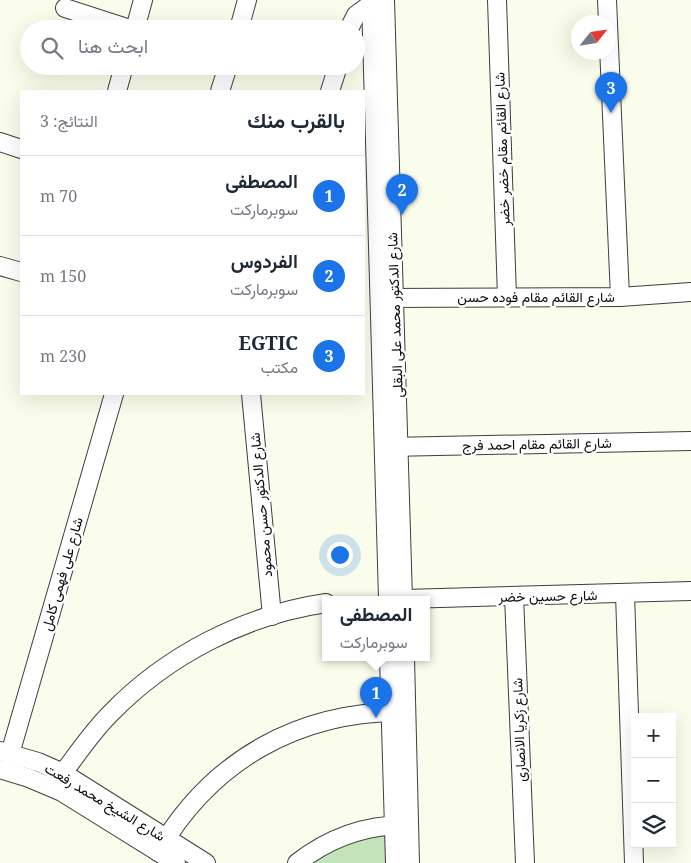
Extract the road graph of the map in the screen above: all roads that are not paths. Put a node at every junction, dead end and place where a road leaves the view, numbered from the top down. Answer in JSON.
{"nodes":[{"id":1,"x":143,"y":0,"type":"edge"},
{"id":2,"x":247,"y":0,"type":"edge"},
{"id":3,"x":497,"y":0,"type":"edge"},
{"id":4,"x":608,"y":0,"type":"edge"},
{"id":5,"x":376,"y":1,"type":"edge"},
{"id":6,"x":65,"y":8,"type":"dead end"},
{"id":7,"x":608,"y":15,"type":"edge"},
{"id":8,"x":102,"y":20,"type":"edge"},
{"id":9,"x":137,"y":20,"type":"edge"},
{"id":10,"x":241,"y":20,"type":"edge"},
{"id":11,"x":354,"y":20,"type":"edge"},
{"id":12,"x":610,"y":60,"type":"edge"},
{"id":13,"x":121,"y":75,"type":"edge"},
{"id":14,"x":225,"y":75,"type":"edge"},
{"id":15,"x":335,"y":75,"type":"edge"},
{"id":16,"x":117,"y":90,"type":"edge"},
{"id":17,"x":220,"y":90,"type":"edge"},
{"id":18,"x":330,"y":90,"type":"edge"},
{"id":19,"x":369,"y":108,"type":"edge"},
{"id":20,"x":0,"y":142,"type":"edge"},
{"id":21,"x":20,"y":149,"type":"edge"},
{"id":22,"x":0,"y":266,"type":"edge"},
{"id":23,"x":20,"y":272,"type":"edge"},
{"id":24,"x":691,"y":292,"type":"edge"},
{"id":25,"x":508,"y":297,"type":"junction"},
{"id":26,"x":620,"y":297,"type":"junction"},
{"id":27,"x":387,"y":298,"type":"junction"},
{"id":28,"x":114,"y":395,"type":"edge"},
{"id":29,"x":251,"y":395,"type":"edge"},
{"id":30,"x":691,"y":441,"type":"edge"},
{"id":31,"x":391,"y":447,"type":"junction"},
{"id":32,"x":691,"y":591,"type":"edge"},
{"id":33,"x":625,"y":594,"type":"junction"},
{"id":34,"x":388,"y":596,"type":"edge"},
{"id":35,"x":403,"y":596,"type":"edge"},
{"id":36,"x":514,"y":596,"type":"junction"},
{"id":37,"x":430,"y":598,"type":"edge"},
{"id":38,"x":322,"y":604,"type":"edge"},
{"id":39,"x":272,"y":616,"type":"junction"},
{"id":40,"x":390,"y":661,"type":"edge"},
{"id":41,"x":404,"y":661,"type":"edge"},
{"id":42,"x":398,"y":712,"type":"junction"},
{"id":43,"x":5,"y":753,"type":"edge"},
{"id":44,"x":0,"y":769,"type":"edge"},
{"id":45,"x":63,"y":773,"type":"junction"},
{"id":46,"x":401,"y":825,"type":"junction"},
{"id":47,"x":162,"y":845,"type":"junction"},
{"id":48,"x":176,"y":863,"type":"edge"},
{"id":49,"x":206,"y":863,"type":"edge"},
{"id":50,"x":297,"y":863,"type":"edge"},
{"id":51,"x":394,"y":863,"type":"edge"},
{"id":52,"x":410,"y":863,"type":"edge"},
{"id":53,"x":525,"y":863,"type":"edge"},
{"id":54,"x":634,"y":863,"type":"edge"}],
"edges":[{"from":1,"to":9,"type":"street"},
{"from":2,"to":10,"type":"street"},
{"from":3,"to":25,"type":"street","name":"شارع القائم مقام خضر خضر"},
{"from":4,"to":7,"type":"street"},
{"from":5,"to":11,"type":"street"},
{"from":5,"to":19,"type":"street","name":"شارع الدكتور محمد على البقلى"},
{"from":5,"to":27,"type":"street","name":"شارع الدكتور محمد على البقلى"},
{"from":6,"to":8,"type":"street"},
{"from":12,"to":26,"type":"street"},
{"from":13,"to":16,"type":"street"},
{"from":14,"to":17,"type":"street"},
{"from":15,"to":18,"type":"street"},
{"from":19,"to":27,"type":"street","name":"شارع الدكتور محمد على البقلى"},
{"from":20,"to":21,"type":"street"},
{"from":22,"to":23,"type":"street"},
{"from":24,"to":26,"type":"street","name":"شارع القائم مقام فوده حسن"},
{"from":25,"to":26,"type":"street","name":"شارع القائم مقام فوده حسن"},
{"from":25,"to":27,"type":"street","name":"شارع القائم مقام فوده حسن"},
{"from":27,"to":31,"type":"street","name":"شارع الدكتور محمد على البقلى"},
{"from":28,"to":43,"type":"street","name":"شارع على فهمى كامل"},
{"from":29,"to":39,"type":"street","name":"شارع الدكتور حسن محمود"},
{"from":30,"to":31,"type":"street","name":"شارع القائم مقام احمد فرج"},
{"from":31,"to":34,"type":"street","name":"شارع الدكتور محمد على البقلى"},
{"from":31,"to":35,"type":"street","name":"شارع الدكتور محمد على البقلى"},
{"from":32,"to":33,"type":"street","name":"شارع حسين خضر"},
{"from":33,"to":36,"type":"street","name":"شارع حسين خضر"},
{"from":33,"to":54,"type":"street"},
{"from":36,"to":37,"type":"street","name":"شارع حسين خضر"},
{"from":36,"to":53,"type":"street","name":"شارع زكريا الانصارى"},
{"from":38,"to":39,"type":"street"},
{"from":39,"to":45,"type":"street"},
{"from":40,"to":42,"type":"street"},
{"from":41,"to":42,"type":"street"},
{"from":42,"to":46,"type":"street"},
{"from":42,"to":47,"type":"street"},
{"from":43,"to":45,"type":"street","name":"شارع الشيخ محمد رفعت"},
{"from":44,"to":47,"type":"street","name":"شارع الشيخ محمد رفعت"},
{"from":45,"to":47,"type":"street","name":"شارع الشيخ محمد رفعت"},
{"from":46,"to":50,"type":"street"},
{"from":46,"to":51,"type":"street"},
{"from":46,"to":52,"type":"street"},
{"from":47,"to":48,"type":"street","name":"شارع الشيخ محمد رفعت"},
{"from":47,"to":49,"type":"street","name":"شارع الشيخ محمد رفعت"}]}
